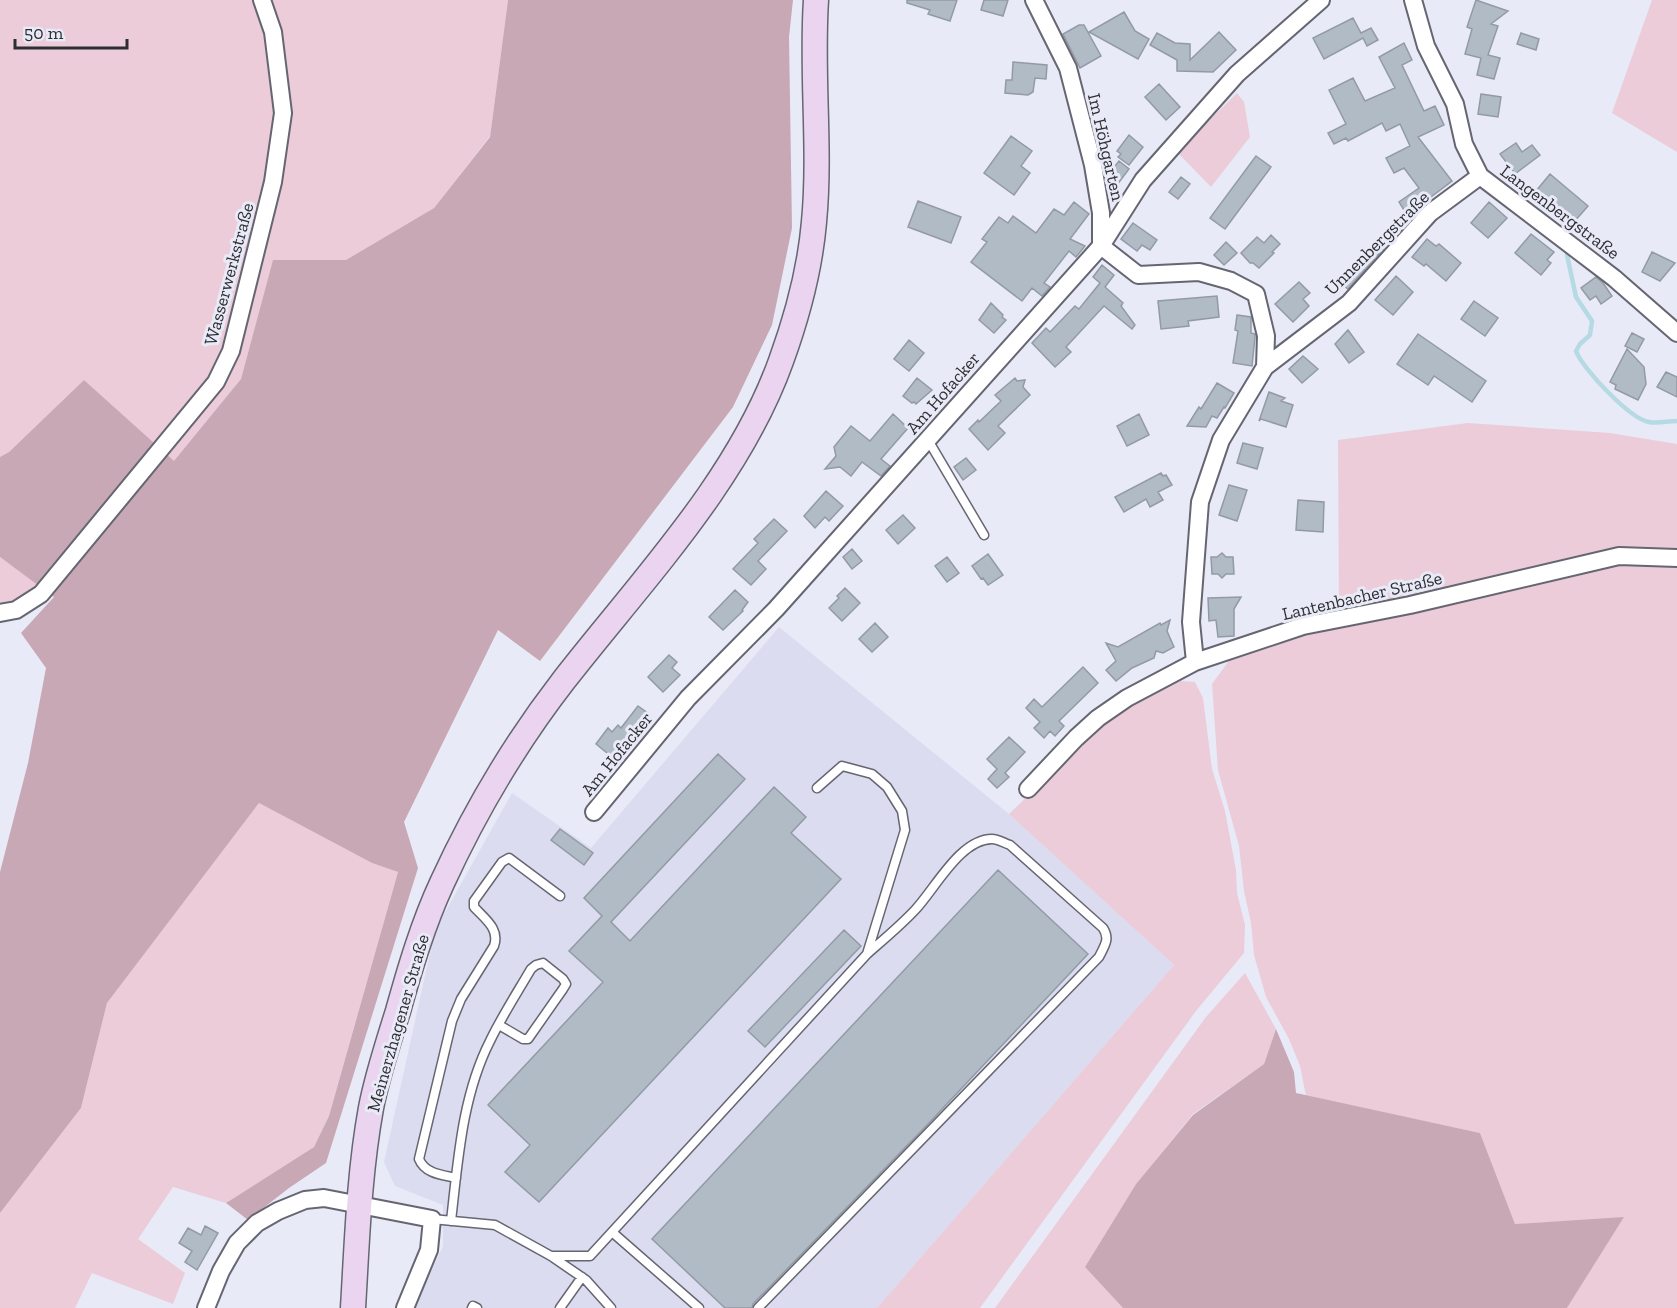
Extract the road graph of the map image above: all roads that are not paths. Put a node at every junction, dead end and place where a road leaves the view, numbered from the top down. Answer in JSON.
{"nodes":[{"id":1,"x":262,"y":0,"type":"edge"},
{"id":2,"x":816,"y":0,"type":"edge"},
{"id":3,"x":1034,"y":0,"type":"edge"},
{"id":4,"x":1321,"y":0,"type":"edge"},
{"id":5,"x":1413,"y":0,"type":"edge"},
{"id":6,"x":1480,"y":176,"type":"junction"},
{"id":7,"x":1101,"y":246,"type":"junction"},
{"id":8,"x":1677,"y":333,"type":"edge"},
{"id":9,"x":1265,"y":367,"type":"junction"},
{"id":10,"x":928,"y":440,"type":"junction"},
{"id":11,"x":984,"y":535,"type":"dead end"},
{"id":12,"x":1677,"y":558,"type":"edge"},
{"id":13,"x":0,"y":613,"type":"edge"},
{"id":14,"x":1195,"y":662,"type":"junction"},
{"id":15,"x":817,"y":788,"type":"dead end"},
{"id":16,"x":1028,"y":789,"type":"dead end"},
{"id":17,"x":594,"y":812,"type":"dead end"},
{"id":18,"x":560,"y":896,"type":"dead end"},
{"id":19,"x":867,"y":954,"type":"junction"},
{"id":20,"x":499,"y":1025,"type":"junction"},
{"id":21,"x":456,"y":1178,"type":"junction"},
{"id":22,"x":359,"y":1206,"type":"junction"},
{"id":23,"x":432,"y":1219,"type":"junction"},
{"id":24,"x":451,"y":1221,"type":"junction"},
{"id":25,"x":612,"y":1232,"type":"junction"},
{"id":26,"x":551,"y":1256,"type":"junction"},
{"id":27,"x":582,"y":1277,"type":"junction"},
{"id":28,"x":206,"y":1308,"type":"edge"},
{"id":29,"x":353,"y":1308,"type":"edge"},
{"id":30,"x":405,"y":1308,"type":"edge"},
{"id":31,"x":472,"y":1308,"type":"edge"},
{"id":32,"x":477,"y":1308,"type":"edge"},
{"id":33,"x":560,"y":1308,"type":"edge"},
{"id":34,"x":611,"y":1308,"type":"edge"},
{"id":35,"x":699,"y":1308,"type":"edge"},
{"id":36,"x":758,"y":1308,"type":"edge"}],
"edges":[{"from":1,"to":13,"type":"street","name":"Wasserwerkstraße"},
{"from":2,"to":22,"type":"main road","name":"Meinerzhagener Straße"},
{"from":3,"to":7,"type":"street","name":"Im Höhgarten"},
{"from":4,"to":7,"type":"street","name":"Am Hofacker"},
{"from":5,"to":6,"type":"street","name":"Langenbergstraße"},
{"from":6,"to":8,"type":"street","name":"Langenbergstraße"},
{"from":6,"to":9,"type":"street","name":"Unnenbergstraße"},
{"from":7,"to":9,"type":"street"},
{"from":7,"to":10,"type":"street","name":"Am Hofacker"},
{"from":9,"to":14,"type":"street","name":"Unnenbergstraße"},
{"from":10,"to":11,"type":"lane"},
{"from":10,"to":17,"type":"street","name":"Am Hofacker"},
{"from":12,"to":14,"type":"street","name":"Lantenbacher Straße"},
{"from":14,"to":16,"type":"street","name":"Lantenbacher Straße"},
{"from":15,"to":19,"type":"lane"},
{"from":18,"to":21,"type":"lane"},
{"from":19,"to":25,"type":"lane"},
{"from":19,"to":36,"type":"lane"},
{"from":20,"to":20,"type":"lane"},
{"from":20,"to":21,"type":"lane"},
{"from":21,"to":24,"type":"lane"},
{"from":22,"to":23,"type":"street"},
{"from":22,"to":28,"type":"street"},
{"from":22,"to":29,"type":"main road","name":"Meinerzhagener Straße"},
{"from":23,"to":24,"type":"lane"},
{"from":23,"to":30,"type":"street"},
{"from":24,"to":26,"type":"lane"},
{"from":25,"to":26,"type":"lane"},
{"from":25,"to":35,"type":"lane"},
{"from":26,"to":27,"type":"lane"},
{"from":27,"to":33,"type":"lane"},
{"from":27,"to":34,"type":"lane"},
{"from":31,"to":32,"type":"lane"}]}
